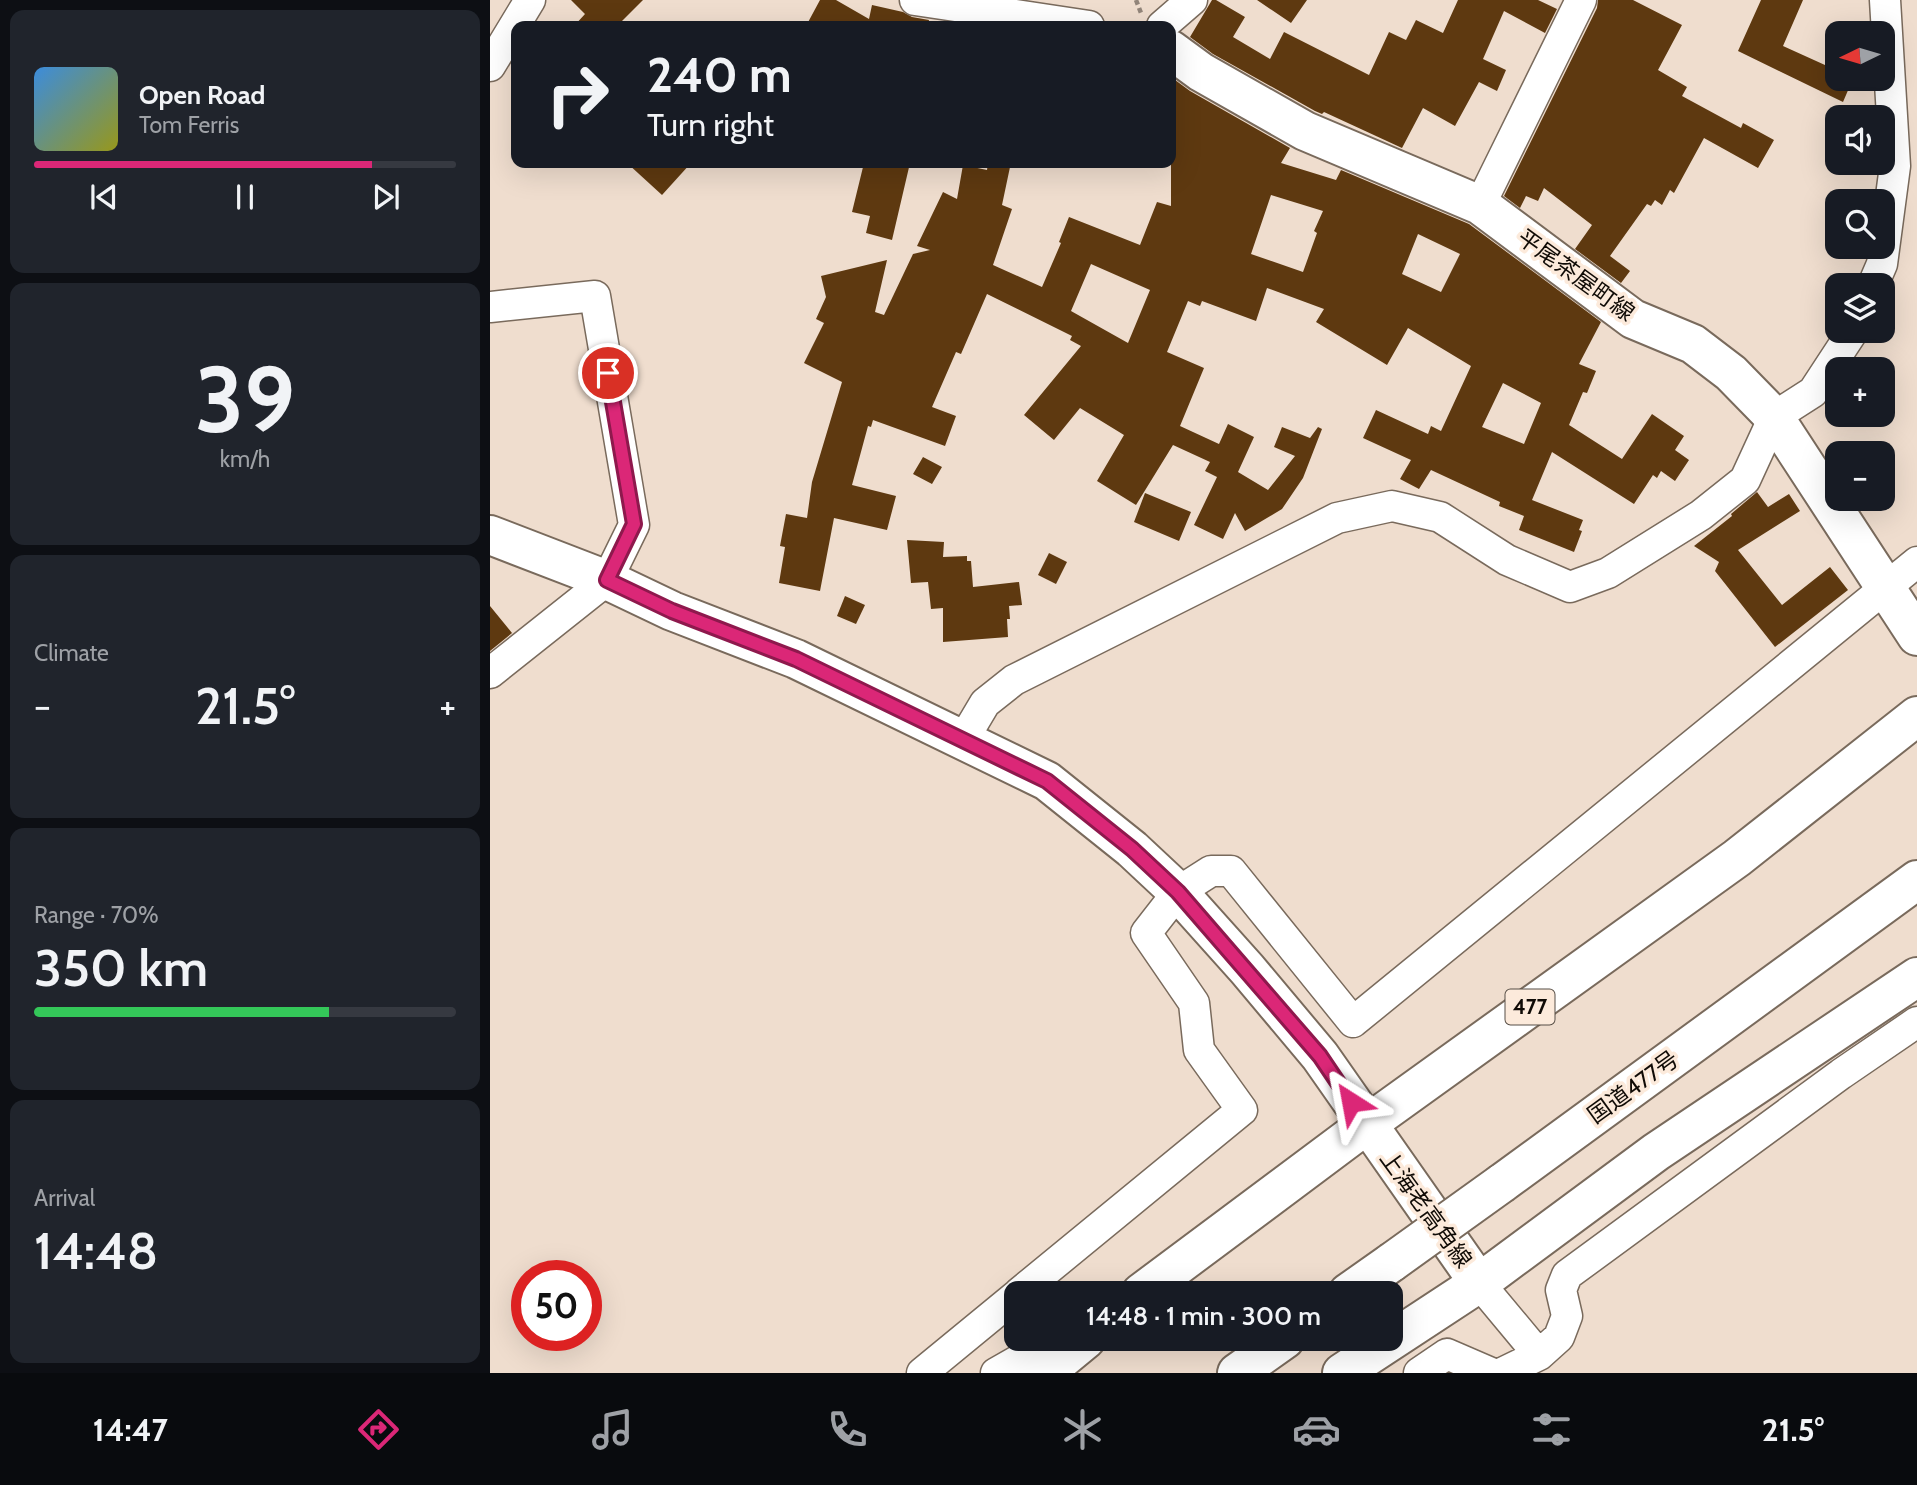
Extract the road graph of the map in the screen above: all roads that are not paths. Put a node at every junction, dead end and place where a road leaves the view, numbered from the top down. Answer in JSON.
{"nodes":[{"id":1,"x":530,"y":0,"type":"edge"},
{"id":2,"x":915,"y":0,"type":"edge"},
{"id":3,"x":1192,"y":0,"type":"edge"},
{"id":4,"x":1581,"y":0,"type":"edge"},
{"id":5,"x":1885,"y":0,"type":"edge"},
{"id":6,"x":517,"y":21,"type":"edge"},
{"id":7,"x":1056,"y":21,"type":"edge"},
{"id":8,"x":1168,"y":21,"type":"edge"},
{"id":9,"x":511,"y":31,"type":"edge"},
{"id":10,"x":1176,"y":54,"type":"edge"},
{"id":11,"x":490,"y":66,"type":"edge"},
{"id":12,"x":1480,"y":205,"type":"junction"},
{"id":13,"x":1878,"y":273,"type":"edge"},
{"id":14,"x":490,"y":307,"type":"edge"},
{"id":15,"x":1845,"y":343,"type":"edge"},
{"id":16,"x":1774,"y":417,"type":"junction"},
{"id":17,"x":490,"y":535,"type":"edge"},
{"id":18,"x":1917,"y":562,"type":"edge"},
{"id":19,"x":607,"y":580,"type":"junction"},
{"id":20,"x":1885,"y":587,"type":"junction"},
{"id":21,"x":1917,"y":636,"type":"edge"},
{"id":22,"x":490,"y":673,"type":"edge"},
{"id":23,"x":1917,"y":716,"type":"edge"},
{"id":24,"x":963,"y":740,"type":"junction"},
{"id":25,"x":1917,"y":880,"type":"edge"},
{"id":26,"x":1178,"y":892,"type":"junction"},
{"id":27,"x":1917,"y":976,"type":"edge"},
{"id":28,"x":1917,"y":1022,"type":"edge"},
{"id":29,"x":1366,"y":1125,"type":"junction"},
{"id":30,"x":1034,"y":1281,"type":"edge"},
{"id":31,"x":1158,"y":1281,"type":"edge"},
{"id":32,"x":1365,"y":1281,"type":"edge"},
{"id":33,"x":1479,"y":1283,"type":"junction"},
{"id":34,"x":1004,"y":1306,"type":"edge"},
{"id":35,"x":1035,"y":1351,"type":"edge"},
{"id":36,"x":1072,"y":1351,"type":"edge"},
{"id":37,"x":1268,"y":1351,"type":"edge"},
{"id":38,"x":1539,"y":1355,"type":"junction"},
{"id":39,"x":922,"y":1373,"type":"edge"},
{"id":40,"x":996,"y":1373,"type":"edge"},
{"id":41,"x":1045,"y":1373,"type":"edge"},
{"id":42,"x":1237,"y":1373,"type":"edge"},
{"id":43,"x":1342,"y":1373,"type":"edge"},
{"id":44,"x":1419,"y":1373,"type":"edge"},
{"id":45,"x":1491,"y":1373,"type":"edge"},
{"id":46,"x":1502,"y":1373,"type":"edge"}],
"edges":[{"from":1,"to":6,"type":"street"},
{"from":2,"to":7,"type":"street"},
{"from":3,"to":8,"type":"street"},
{"from":4,"to":12,"type":"street"},
{"from":5,"to":13,"type":"street"},
{"from":9,"to":11,"type":"street"},
{"from":10,"to":12,"type":"main road","name":"平尾茶屋町線"},
{"from":12,"to":16,"type":"main road","name":"平尾茶屋町線"},
{"from":14,"to":19,"type":"street"},
{"from":15,"to":16,"type":"street"},
{"from":16,"to":20,"type":"main road","name":"平尾茶屋町線"},
{"from":16,"to":24,"type":"street"},
{"from":17,"to":19,"type":"main road","name":"上海老高角線"},
{"from":18,"to":20,"type":"street"},
{"from":19,"to":22,"type":"street"},
{"from":19,"to":24,"type":"main road","name":"上海老高角線"},
{"from":20,"to":21,"type":"main road","name":"平尾茶屋町線"},
{"from":20,"to":26,"type":"street"},
{"from":23,"to":29,"type":"main road","number":"477"},
{"from":24,"to":26,"type":"main road","name":"上海老高角線"},
{"from":25,"to":32,"type":"main road","name":"国道477号","bridge":true},
{"from":26,"to":29,"type":"main road","name":"上海老高角線"},
{"from":26,"to":30,"type":"street"},
{"from":27,"to":33,"type":"main road"},
{"from":28,"to":38,"type":"street"},
{"from":29,"to":31,"type":"main road","number":"477"},
{"from":29,"to":33,"type":"main road","name":"上海老高角線"},
{"from":33,"to":38,"type":"street"},
{"from":33,"to":43,"type":"main road"},
{"from":34,"to":39,"type":"street"},
{"from":35,"to":40,"type":"street"},
{"from":36,"to":41,"type":"main road"},
{"from":37,"to":42,"type":"main road"},
{"from":38,"to":46,"type":"street"},
{"from":44,"to":45,"type":"street"}]}
